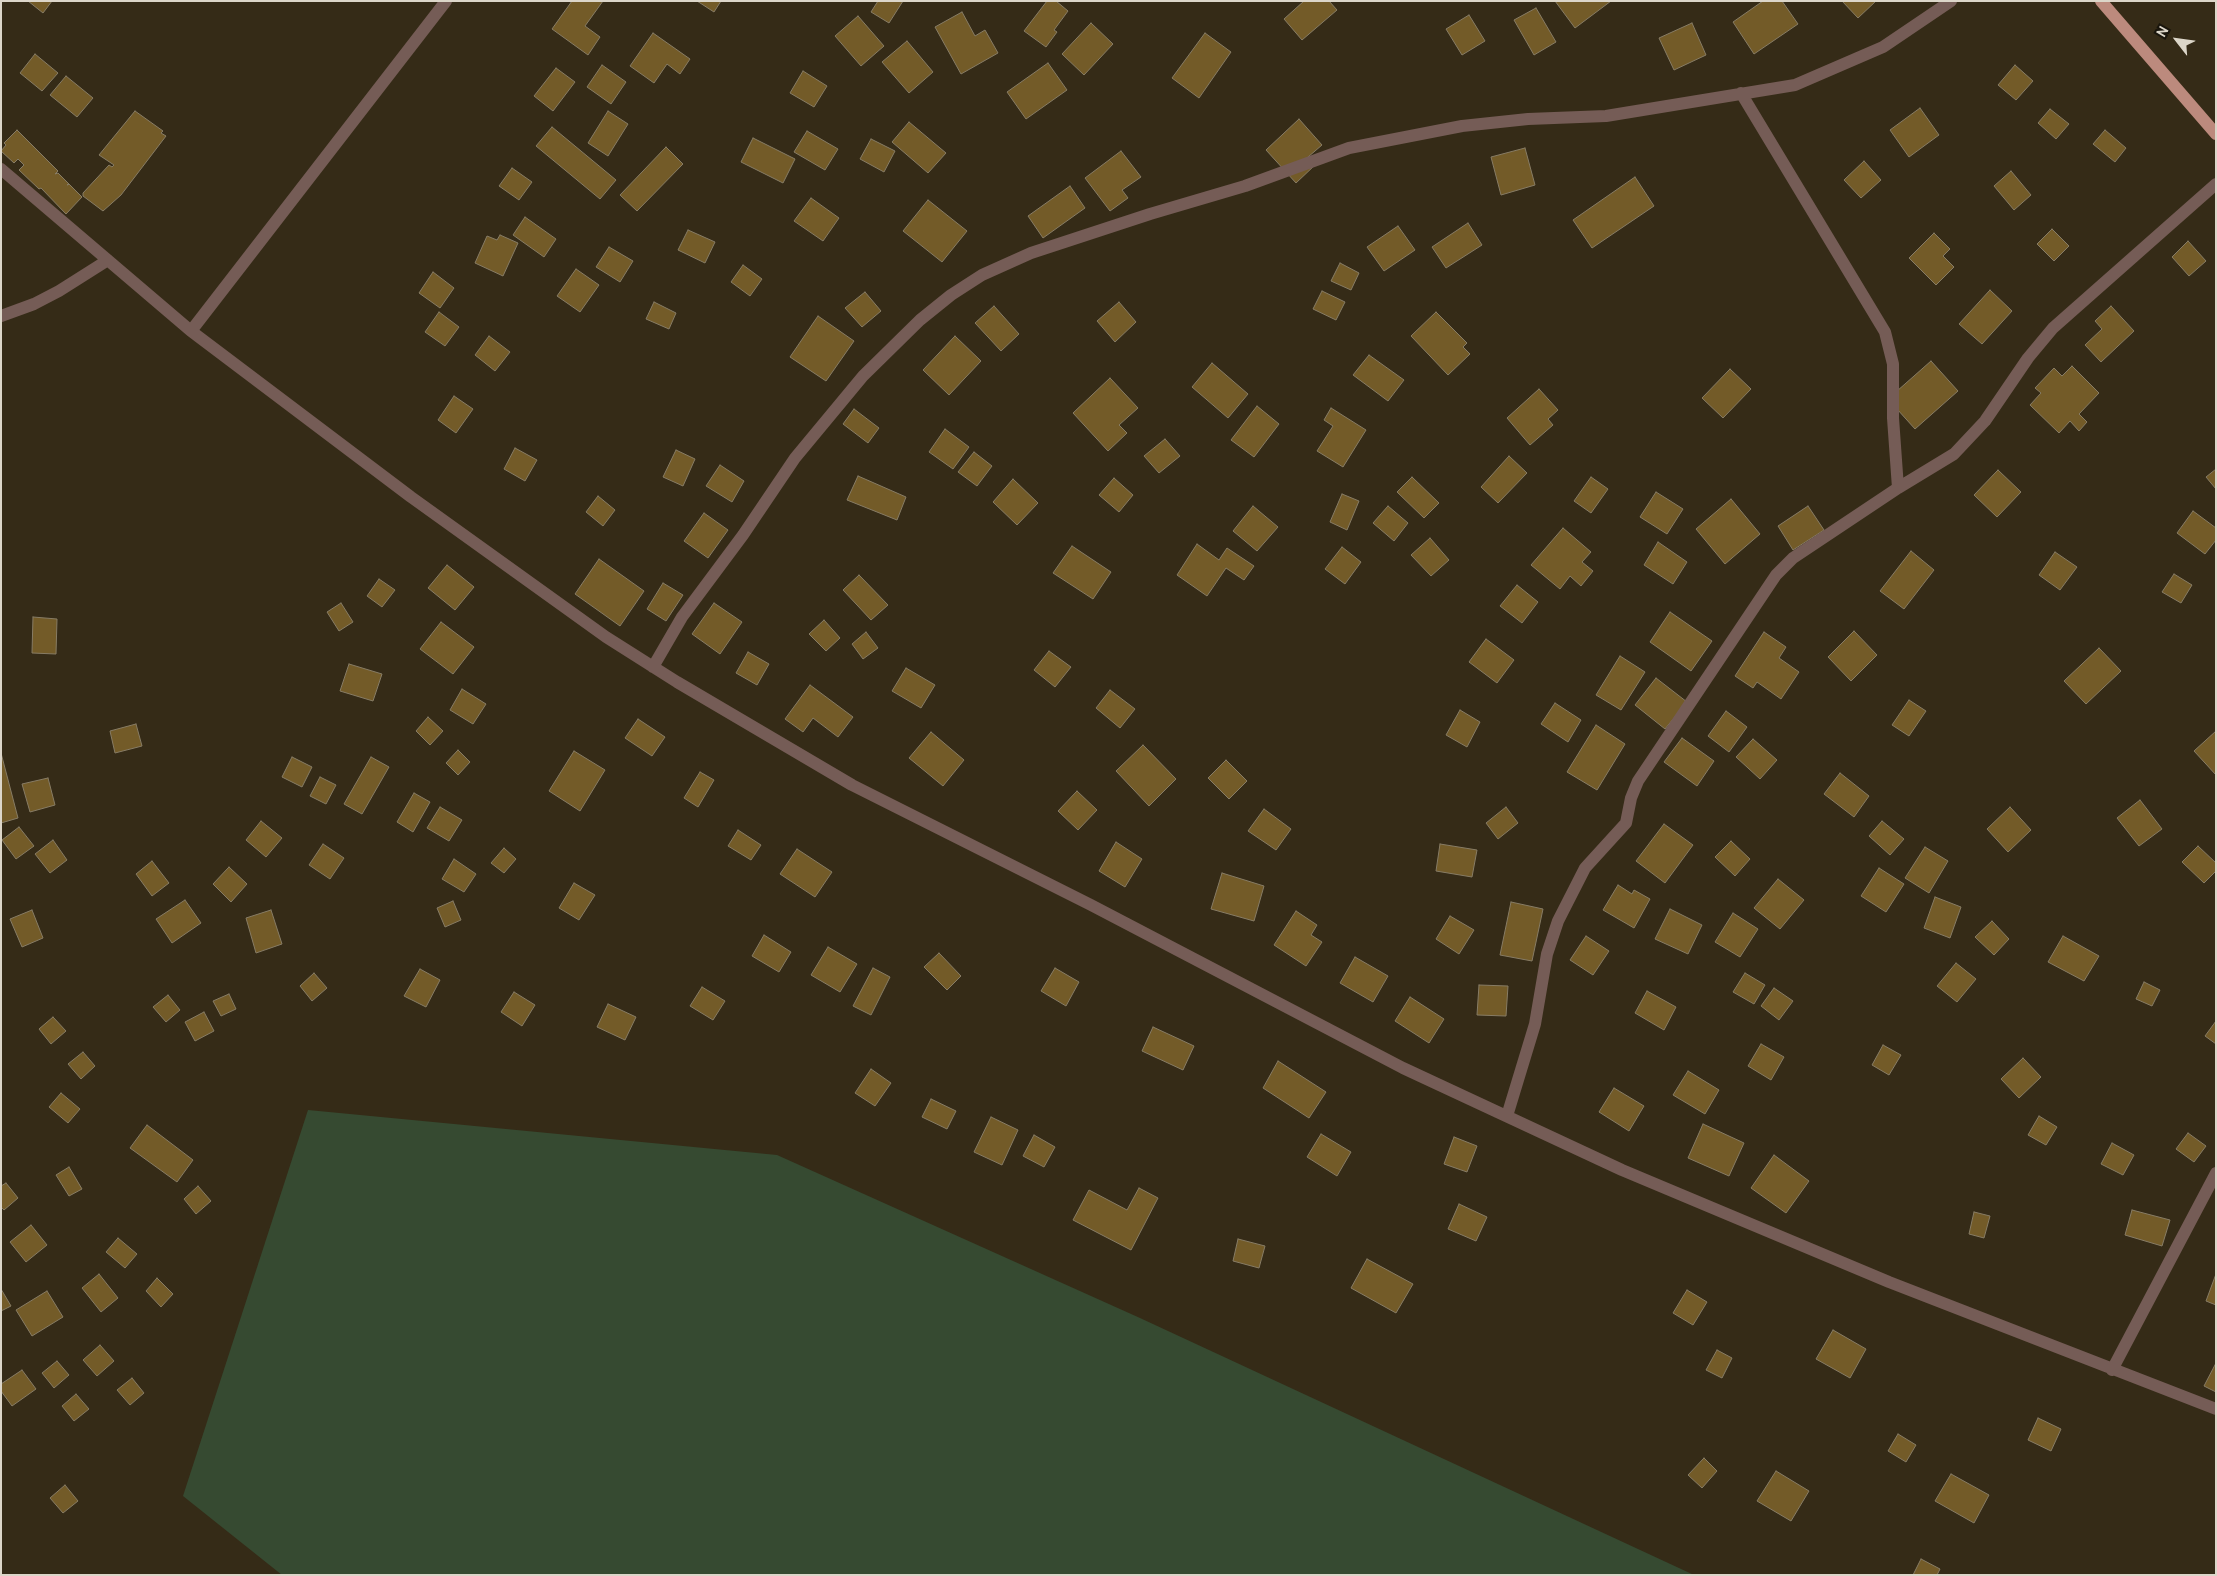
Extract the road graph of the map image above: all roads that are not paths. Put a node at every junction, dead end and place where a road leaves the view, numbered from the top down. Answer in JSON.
{"nodes":[{"id":1,"x":446,"y":1,"type":"edge"},
{"id":2,"x":1951,"y":1,"type":"edge"},
{"id":3,"x":2101,"y":1,"type":"edge"},
{"id":4,"x":1741,"y":94,"type":"junction"},
{"id":5,"x":2216,"y":134,"type":"edge"},
{"id":6,"x":1,"y":169,"type":"edge"},
{"id":7,"x":2216,"y":184,"type":"edge"},
{"id":8,"x":108,"y":260,"type":"junction"},
{"id":9,"x":1,"y":316,"type":"edge"},
{"id":10,"x":191,"y":331,"type":"junction"},
{"id":11,"x":1898,"y":488,"type":"junction"},
{"id":12,"x":653,"y":667,"type":"junction"},
{"id":13,"x":1507,"y":1116,"type":"junction"},
{"id":14,"x":2216,"y":1173,"type":"edge"},
{"id":15,"x":2112,"y":1370,"type":"junction"},
{"id":16,"x":2216,"y":1409,"type":"edge"}],
"edges":[{"from":1,"to":10,"type":"street"},
{"from":2,"to":4,"type":"street"},
{"from":3,"to":5,"type":"main road"},
{"from":4,"to":11,"type":"street"},
{"from":4,"to":12,"type":"street"},
{"from":6,"to":8,"type":"street"},
{"from":7,"to":11,"type":"street"},
{"from":8,"to":9,"type":"street"},
{"from":8,"to":10,"type":"street"},
{"from":10,"to":12,"type":"street"},
{"from":11,"to":13,"type":"street"},
{"from":12,"to":13,"type":"street"},
{"from":13,"to":15,"type":"street"},
{"from":14,"to":15,"type":"street"},
{"from":15,"to":16,"type":"street"}]}
